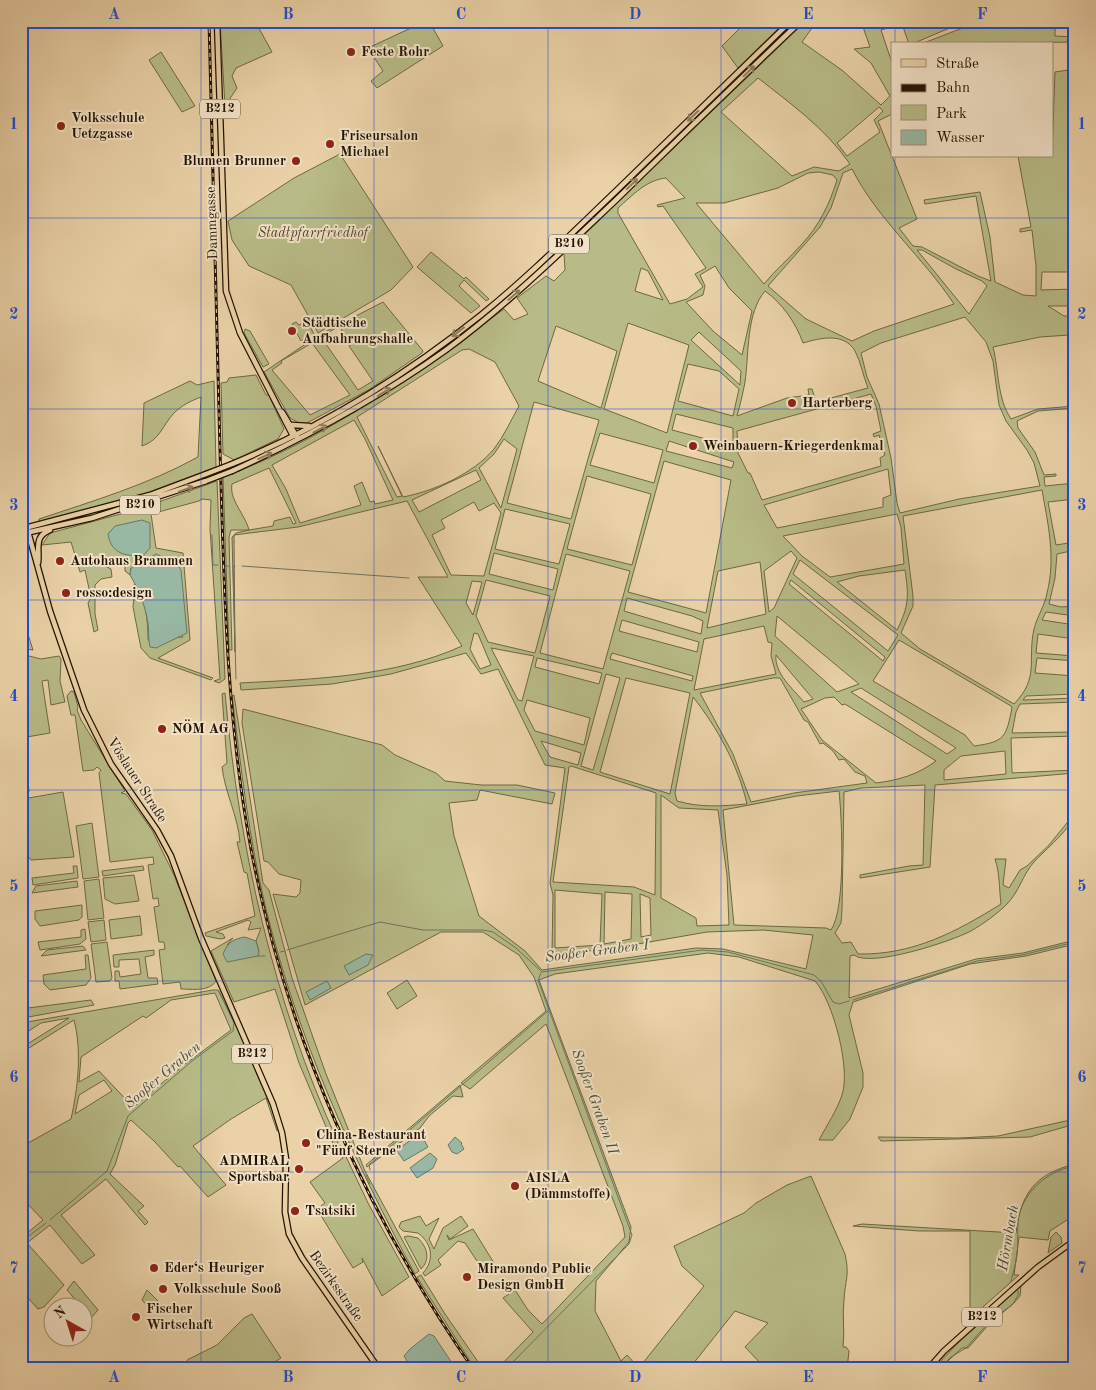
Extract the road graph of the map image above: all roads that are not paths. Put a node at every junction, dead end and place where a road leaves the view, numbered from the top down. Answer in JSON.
{"nodes":[{"id":1,"x":218,"y":21,"type":"edge"},
{"id":2,"x":791,"y":21,"type":"edge"},
{"id":3,"x":801,"y":21,"type":"edge"},
{"id":4,"x":290,"y":426,"type":"junction"},
{"id":5,"x":312,"y":426,"type":"junction"},
{"id":6,"x":295,"y":435,"type":"junction"},
{"id":7,"x":298,"y":440,"type":"junction"},
{"id":8,"x":281,"y":442,"type":"junction"},
{"id":9,"x":21,"y":505,"type":"edge"},
{"id":10,"x":72,"y":523,"type":"junction"},
{"id":11,"x":21,"y":530,"type":"edge"},
{"id":12,"x":28,"y":530,"type":"junction"},
{"id":13,"x":21,"y":534,"type":"edge"},
{"id":14,"x":38,"y":567,"type":"junction"},
{"id":15,"x":285,"y":1212,"type":"joint"},
{"id":16,"x":1075,"y":1240,"type":"edge"},
{"id":17,"x":379,"y":1369,"type":"edge"},
{"id":18,"x":928,"y":1369,"type":"edge"}],
"edges":[{"from":1,"to":4,"type":"main road","name":"Dammgasse","number":"B212"},
{"from":2,"to":5,"type":"main road","number":"B210","one_way":true},
{"from":7,"to":3,"type":"main road","number":"B210","one_way":true},
{"from":4,"to":5,"type":"main road"},
{"from":4,"to":6,"type":"main road","name":"Dammgasse","number":"B212"},
{"from":4,"to":8,"type":"main road"},
{"from":5,"to":6,"type":"main road","number":"B210"},
{"from":6,"to":7,"type":"main road","name":"Dammgasse","number":"B212"},
{"from":6,"to":8,"type":"main road","number":"B210"},
{"from":10,"to":7,"type":"main road","number":"B210","one_way":true,"bridge":true},
{"from":8,"to":12,"type":"main road","number":"B210","bridge":true},
{"from":9,"to":12,"type":"street","name":"Vöslauer Straße"},
{"from":10,"to":12,"type":"main road","number":"B210"},
{"from":10,"to":14,"type":"main road","number":"B210"},
{"from":11,"to":12,"type":"main road","number":"B210"},
{"from":12,"to":13,"type":"main road","number":"B210"},
{"from":12,"to":14,"type":"main road","name":"Vöslauer Straße","number":"B212"},
{"from":14,"to":15,"type":"main road","name":"Vöslauer Straße","number":"B212"},
{"from":15,"to":17,"type":"main road","name":"Bezirksstraße","number":"B212"},
{"from":16,"to":18,"type":"main road","number":"B212"}]}
